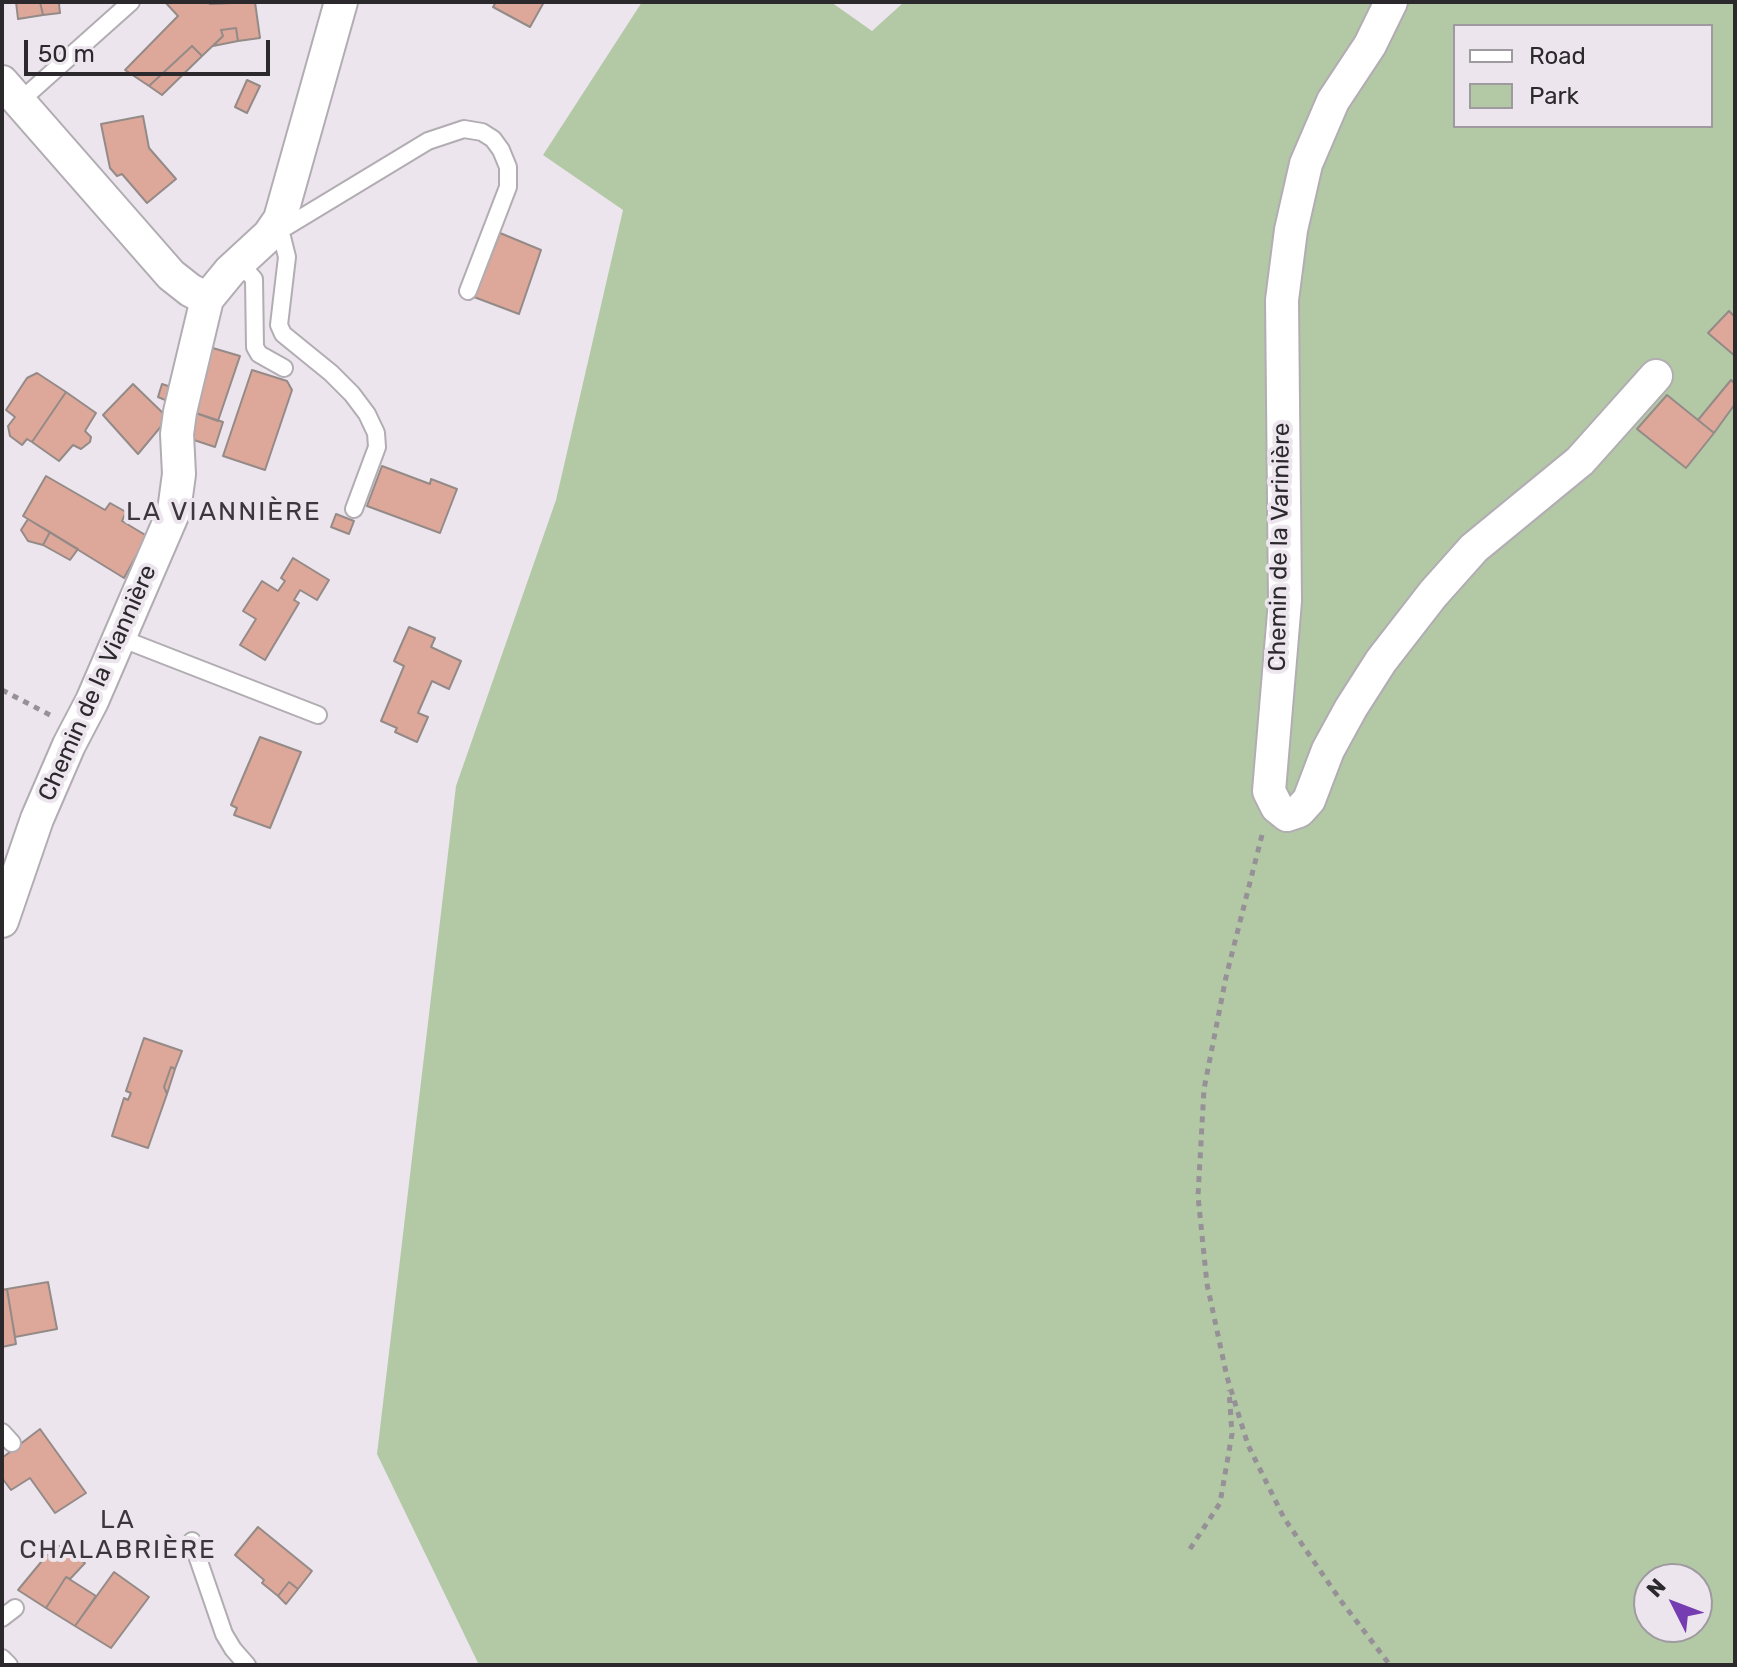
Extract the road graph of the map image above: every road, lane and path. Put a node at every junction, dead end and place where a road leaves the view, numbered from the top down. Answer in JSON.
{"nodes":[{"id":1,"x":131,"y":2,"type":"edge"},
{"id":2,"x":342,"y":2,"type":"edge"},
{"id":3,"x":359,"y":2,"type":"edge"},
{"id":4,"x":1391,"y":2,"type":"edge"},
{"id":5,"x":10,"y":92,"type":"edge"},
{"id":6,"x":277,"y":227,"type":"junction"},
{"id":7,"x":239,"y":262,"type":"junction"},
{"id":8,"x":468,"y":291,"type":"dead end"},
{"id":9,"x":207,"y":299,"type":"junction"},
{"id":10,"x":284,"y":368,"type":"dead end"},
{"id":11,"x":1656,"y":376,"type":"dead end"},
{"id":12,"x":354,"y":509,"type":"dead end"},
{"id":13,"x":120,"y":638,"type":"junction"},
{"id":14,"x":2,"y":690,"type":"edge"},
{"id":15,"x":318,"y":715,"type":"dead end"},
{"id":16,"x":77,"y":729,"type":"junction"},
{"id":17,"x":1269,"y":791,"type":"junction"},
{"id":18,"x":2,"y":921,"type":"edge"},
{"id":19,"x":1227,"y":1377,"type":"junction"},
{"id":20,"x":192,"y":1541,"type":"dead end"},
{"id":21,"x":1190,"y":1549,"type":"dead end"},
{"id":22,"x":2,"y":1658,"type":"edge"},
{"id":23,"x":9,"y":1665,"type":"edge"},
{"id":24,"x":247,"y":1665,"type":"edge"},
{"id":25,"x":1390,"y":1665,"type":"edge"}],
"edges":[{"from":1,"to":5,"type":"lane"},
{"from":2,"to":3,"type":"lane"},
{"from":2,"to":6,"type":"street","name":"Chemin de la Viannière"},
{"from":4,"to":17,"type":"street","name":"Chemin de la Varinière"},
{"from":5,"to":9,"type":"street"},
{"from":6,"to":7,"type":"street","name":"Chemin de la Viannière"},
{"from":6,"to":8,"type":"lane"},
{"from":6,"to":12,"type":"lane"},
{"from":7,"to":9,"type":"street","name":"Chemin de la Viannière"},
{"from":7,"to":10,"type":"lane"},
{"from":9,"to":13,"type":"street","name":"Chemin de la Viannière"},
{"from":11,"to":17,"type":"street"},
{"from":13,"to":15,"type":"lane"},
{"from":13,"to":16,"type":"street","name":"Chemin de la Viannière"},
{"from":14,"to":16,"type":"path"},
{"from":16,"to":18,"type":"street","name":"Chemin de la Viannière"},
{"from":17,"to":19,"type":"path"},
{"from":19,"to":21,"type":"path"},
{"from":19,"to":25,"type":"path"},
{"from":20,"to":24,"type":"lane"},
{"from":22,"to":23,"type":"lane"}]}
